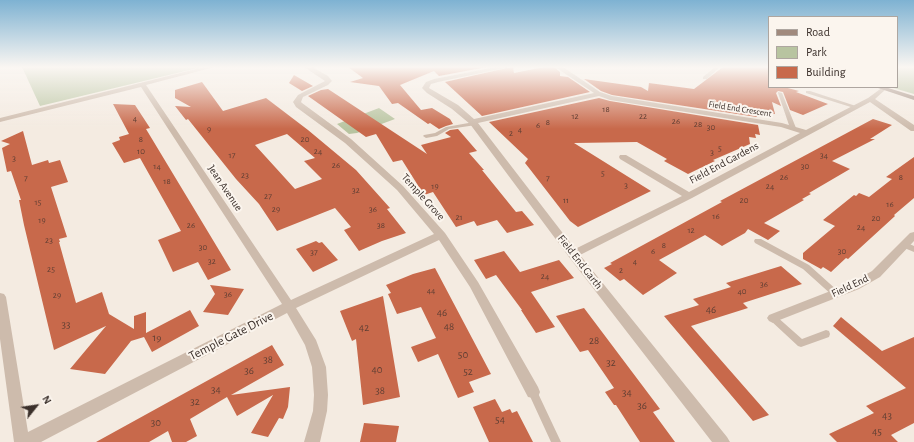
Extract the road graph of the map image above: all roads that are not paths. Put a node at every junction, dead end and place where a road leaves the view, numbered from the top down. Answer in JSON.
{"nodes":[{"id":1,"x":128,"y":88,"type":"edge"},
{"id":2,"x":144,"y":88,"type":"edge"},
{"id":3,"x":318,"y":88,"type":"edge"},
{"id":4,"x":425,"y":88,"type":"edge"},
{"id":5,"x":589,"y":88,"type":"edge"},
{"id":6,"x":881,"y":88,"type":"edge"},
{"id":7,"x":808,"y":92,"type":"dead end"},
{"id":8,"x":780,"y":93,"type":"dead end"},
{"id":9,"x":599,"y":94,"type":"junction"},
{"id":10,"x":914,"y":98,"type":"edge"},
{"id":11,"x":870,"y":99,"type":"junction"},
{"id":12,"x":856,"y":106,"type":"junction"},
{"id":13,"x":0,"y":120,"type":"edge"},
{"id":14,"x":474,"y":123,"type":"junction"},
{"id":15,"x":793,"y":128,"type":"junction"},
{"id":16,"x":914,"y":129,"type":"edge"},
{"id":17,"x":807,"y":133,"type":"junction"},
{"id":18,"x":426,"y":136,"type":"dead end"},
{"id":19,"x":623,"y":157,"type":"dead end"},
{"id":20,"x":688,"y":196,"type":"junction"},
{"id":21,"x":441,"y":235,"type":"junction"},
{"id":22,"x":914,"y":235,"type":"edge"},
{"id":23,"x":758,"y":240,"type":"dead end"},
{"id":24,"x":909,"y":247,"type":"edge"},
{"id":25,"x":573,"y":254,"type":"junction"},
{"id":26,"x":836,"y":294,"type":"junction"},
{"id":27,"x":0,"y":297,"type":"edge"},
{"id":28,"x":289,"y":306,"type":"junction"},
{"id":29,"x":774,"y":318,"type":"joint"},
{"id":30,"x":826,"y":334,"type":"dead end"},
{"id":31,"x":533,"y":392,"type":"joint"},
{"id":32,"x":22,"y":442,"type":"edge"},
{"id":33,"x":25,"y":442,"type":"edge"},
{"id":34,"x":312,"y":442,"type":"edge"},
{"id":35,"x":556,"y":442,"type":"edge"},
{"id":36,"x":722,"y":442,"type":"edge"}],
"edges":[{"from":1,"to":13,"type":"street"},
{"from":2,"to":28,"type":"street","name":"Jean Avenue"},
{"from":3,"to":21,"type":"street","name":"Temple Grove"},
{"from":4,"to":14,"type":"street","name":"Field End Garth"},
{"from":5,"to":9,"type":"street","name":"Field End Crescent"},
{"from":6,"to":10,"type":"main road"},
{"from":6,"to":11,"type":"street","name":"Field End Gardens"},
{"from":7,"to":12,"type":"lane"},
{"from":8,"to":15,"type":"lane"},
{"from":9,"to":14,"type":"street"},
{"from":9,"to":15,"type":"street","name":"Field End Crescent"},
{"from":11,"to":12,"type":"street","name":"Field End Gardens"},
{"from":11,"to":16,"type":"street"},
{"from":12,"to":17,"type":"street","name":"Field End Gardens"},
{"from":14,"to":18,"type":"lane"},
{"from":14,"to":25,"type":"street","name":"Field End Garth"},
{"from":15,"to":17,"type":"street","name":"Field End Crescent"},
{"from":17,"to":20,"type":"street","name":"Field End Gardens"},
{"from":19,"to":20,"type":"street"},
{"from":20,"to":25,"type":"street","name":"Field End Gardens"},
{"from":21,"to":28,"type":"street","name":"Temple Gate Drive"},
{"from":21,"to":31,"type":"street","name":"Temple Grove"},
{"from":22,"to":24,"type":"street","name":"Field End"},
{"from":23,"to":26,"type":"lane"},
{"from":24,"to":26,"type":"street","name":"Field End"},
{"from":25,"to":36,"type":"street","name":"Field End Garth"},
{"from":26,"to":29,"type":"street","name":"Field End"},
{"from":27,"to":32,"type":"street"},
{"from":28,"to":33,"type":"street","name":"Temple Gate Drive"},
{"from":28,"to":34,"type":"street","name":"Jean Avenue"},
{"from":29,"to":30,"type":"lane"},
{"from":31,"to":35,"type":"lane"}]}
